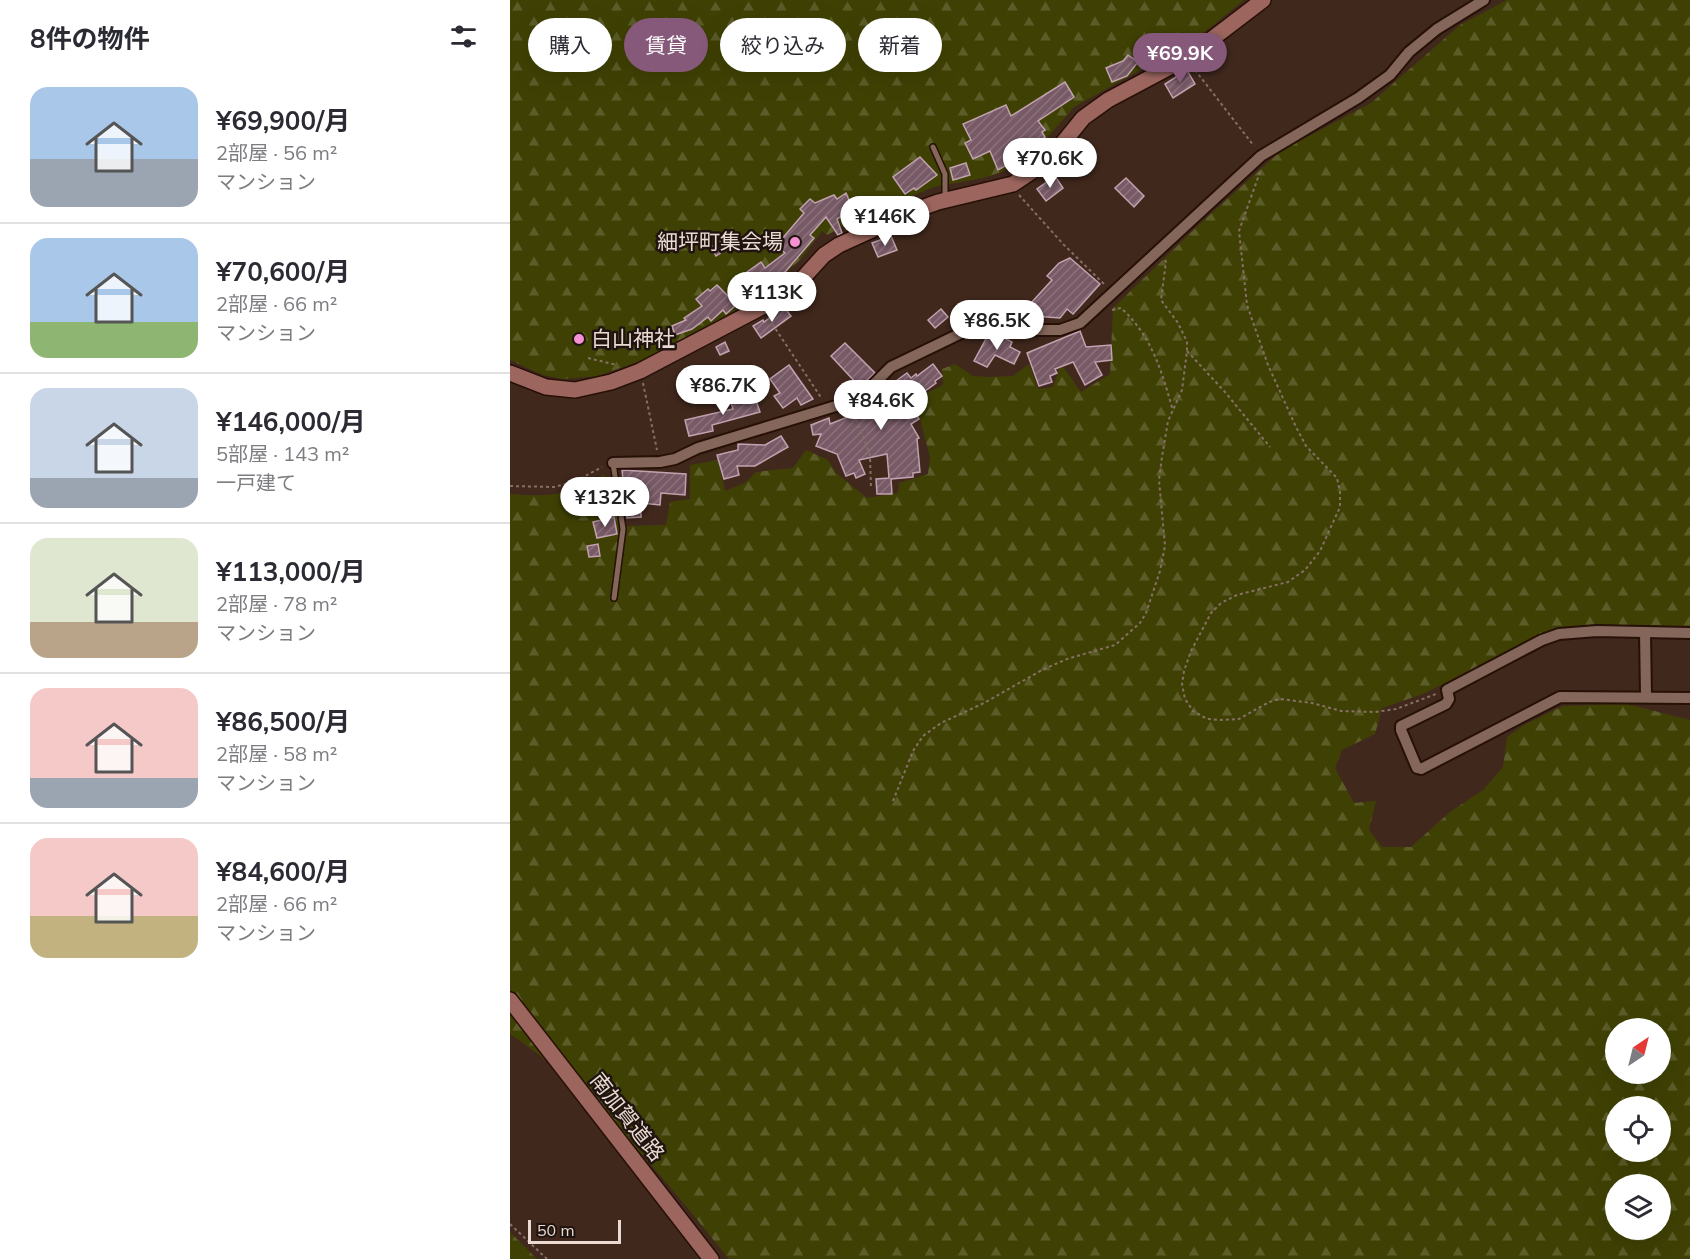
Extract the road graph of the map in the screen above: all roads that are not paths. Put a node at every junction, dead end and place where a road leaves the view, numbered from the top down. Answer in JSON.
{"nodes":[{"id":1,"x":1263,"y":0,"type":"edge"},
{"id":2,"x":1484,"y":0,"type":"edge"},
{"id":3,"x":933,"y":147,"type":"dead end"},
{"id":4,"x":945,"y":200,"type":"junction"},
{"id":5,"x":510,"y":373,"type":"edge"},
{"id":6,"x":613,"y":464,"type":"joint"},
{"id":7,"x":614,"y":598,"type":"dead end"},
{"id":8,"x":1645,"y":632,"type":"junction"},
{"id":9,"x":1690,"y":633,"type":"edge"},
{"id":10,"x":1646,"y":696,"type":"junction"},
{"id":11,"x":1690,"y":698,"type":"edge"},
{"id":12,"x":510,"y":1000,"type":"edge"},
{"id":13,"x":711,"y":1259,"type":"edge"}],
"edges":[{"from":1,"to":4,"type":"street"},
{"from":2,"to":6,"type":"street"},
{"from":3,"to":4,"type":"lane"},
{"from":4,"to":5,"type":"street"},
{"from":6,"to":7,"type":"lane"},
{"from":8,"to":9,"type":"street"},
{"from":8,"to":10,"type":"street"},
{"from":8,"to":10,"type":"street"},
{"from":10,"to":11,"type":"street"},
{"from":12,"to":13,"type":"street","name":"南加賀道路"}]}
